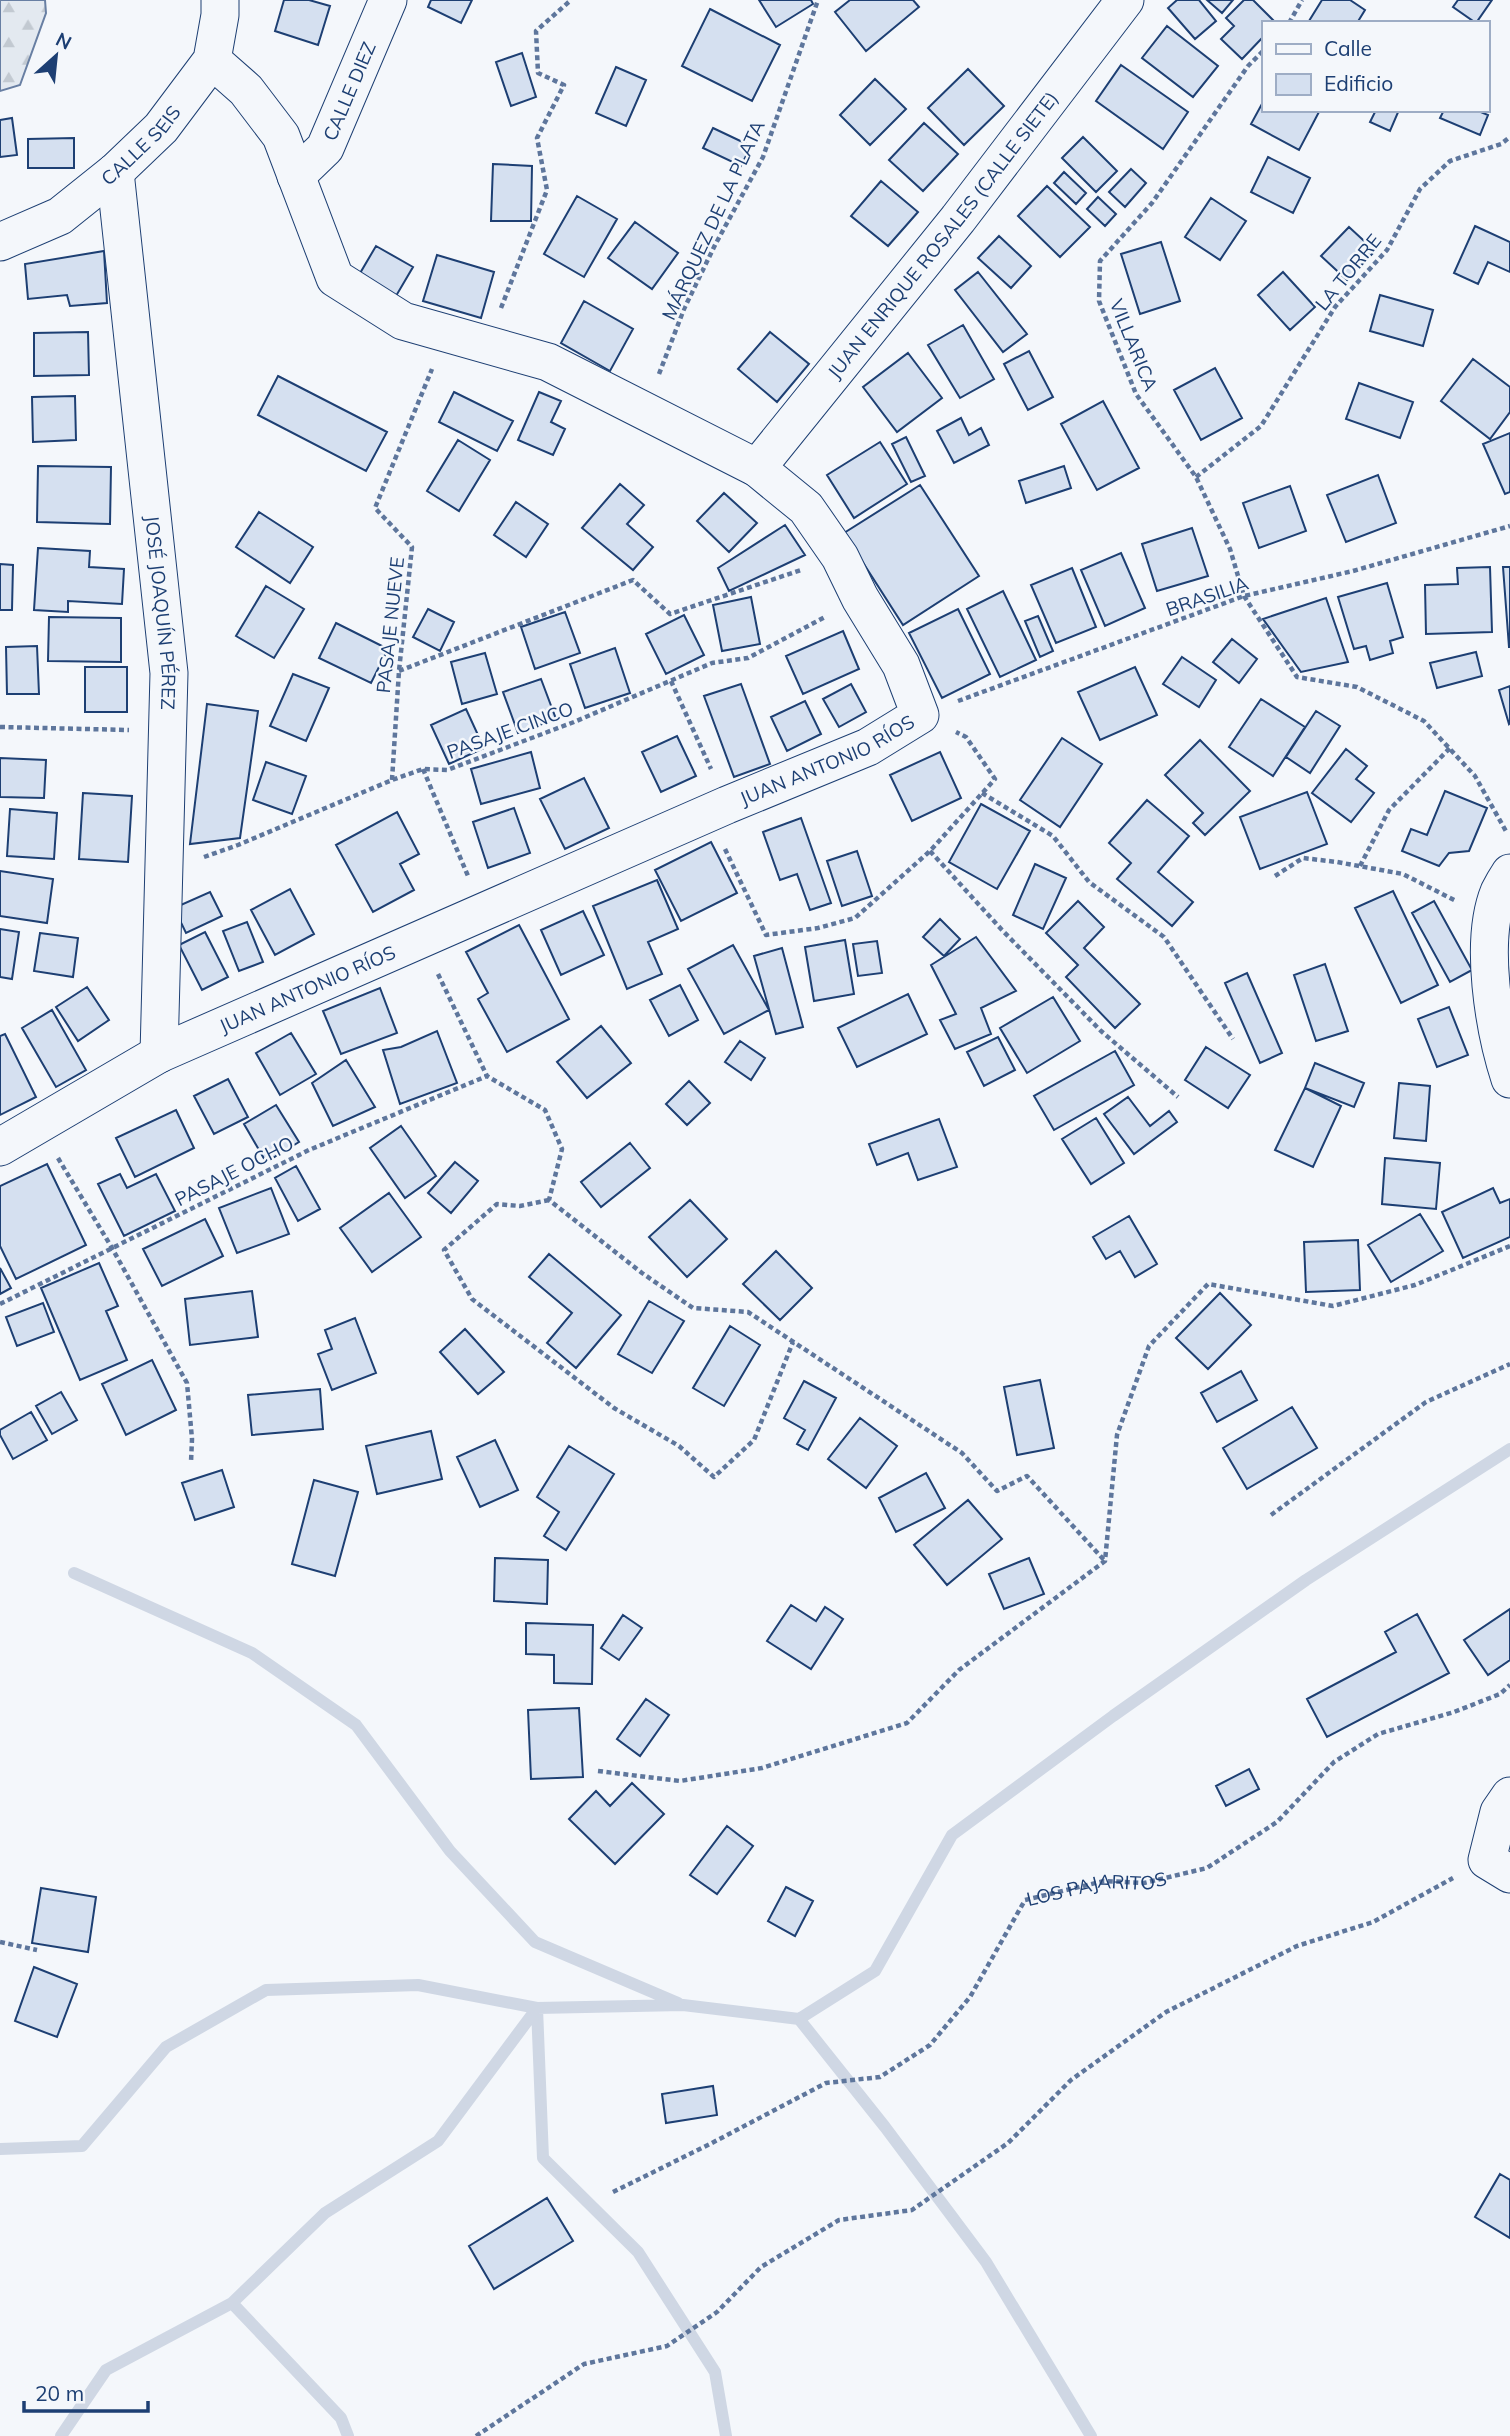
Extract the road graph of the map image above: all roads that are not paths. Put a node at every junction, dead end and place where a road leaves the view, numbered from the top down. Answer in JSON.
{"nodes":[{"id":1,"x":220,"y":0,"type":"edge"},
{"id":2,"x":388,"y":0,"type":"edge"},
{"id":3,"x":1125,"y":0,"type":"edge"},
{"id":4,"x":212,"y":60,"type":"junction"},
{"id":5,"x":115,"y":172,"type":"junction"},
{"id":6,"x":296,"y":176,"type":"junction"},
{"id":7,"x":0,"y":242,"type":"edge"},
{"id":8,"x":757,"y":468,"type":"junction"},
{"id":9,"x":1510,"y":873,"type":"edge"},
{"id":10,"x":159,"y":1054,"type":"junction"},
{"id":11,"x":1510,"y":1079,"type":"edge"},
{"id":12,"x":0,"y":1147,"type":"edge"},
{"id":13,"x":1510,"y":1796,"type":"edge"},
{"id":14,"x":1498,"y":1867,"type":"edge"}],
"edges":[{"from":1,"to":4,"type":"street","name":"CALLE SEIS"},
{"from":2,"to":6,"type":"street","name":"CALLE DIEZ"},
{"from":3,"to":8,"type":"street","name":"JUAN ENRIQUE ROSALES (CALLE SIETE)"},
{"from":4,"to":5,"type":"street","name":"CALLE SEIS"},
{"from":4,"to":6,"type":"street","name":"JUAN ANTONIO RÍOS"},
{"from":5,"to":7,"type":"street","name":"CALLE SEIS"},
{"from":5,"to":10,"type":"street","name":"JOSÉ JOAQUÍN PÉREZ"},
{"from":6,"to":8,"type":"street","name":"JUAN ANTONIO RÍOS"},
{"from":8,"to":10,"type":"street","name":"JUAN ANTONIO RÍOS"},
{"from":9,"to":11,"type":"street"},
{"from":10,"to":12,"type":"street","name":"JUAN ANTONIO RÍOS"},
{"from":13,"to":14,"type":"street"}]}
